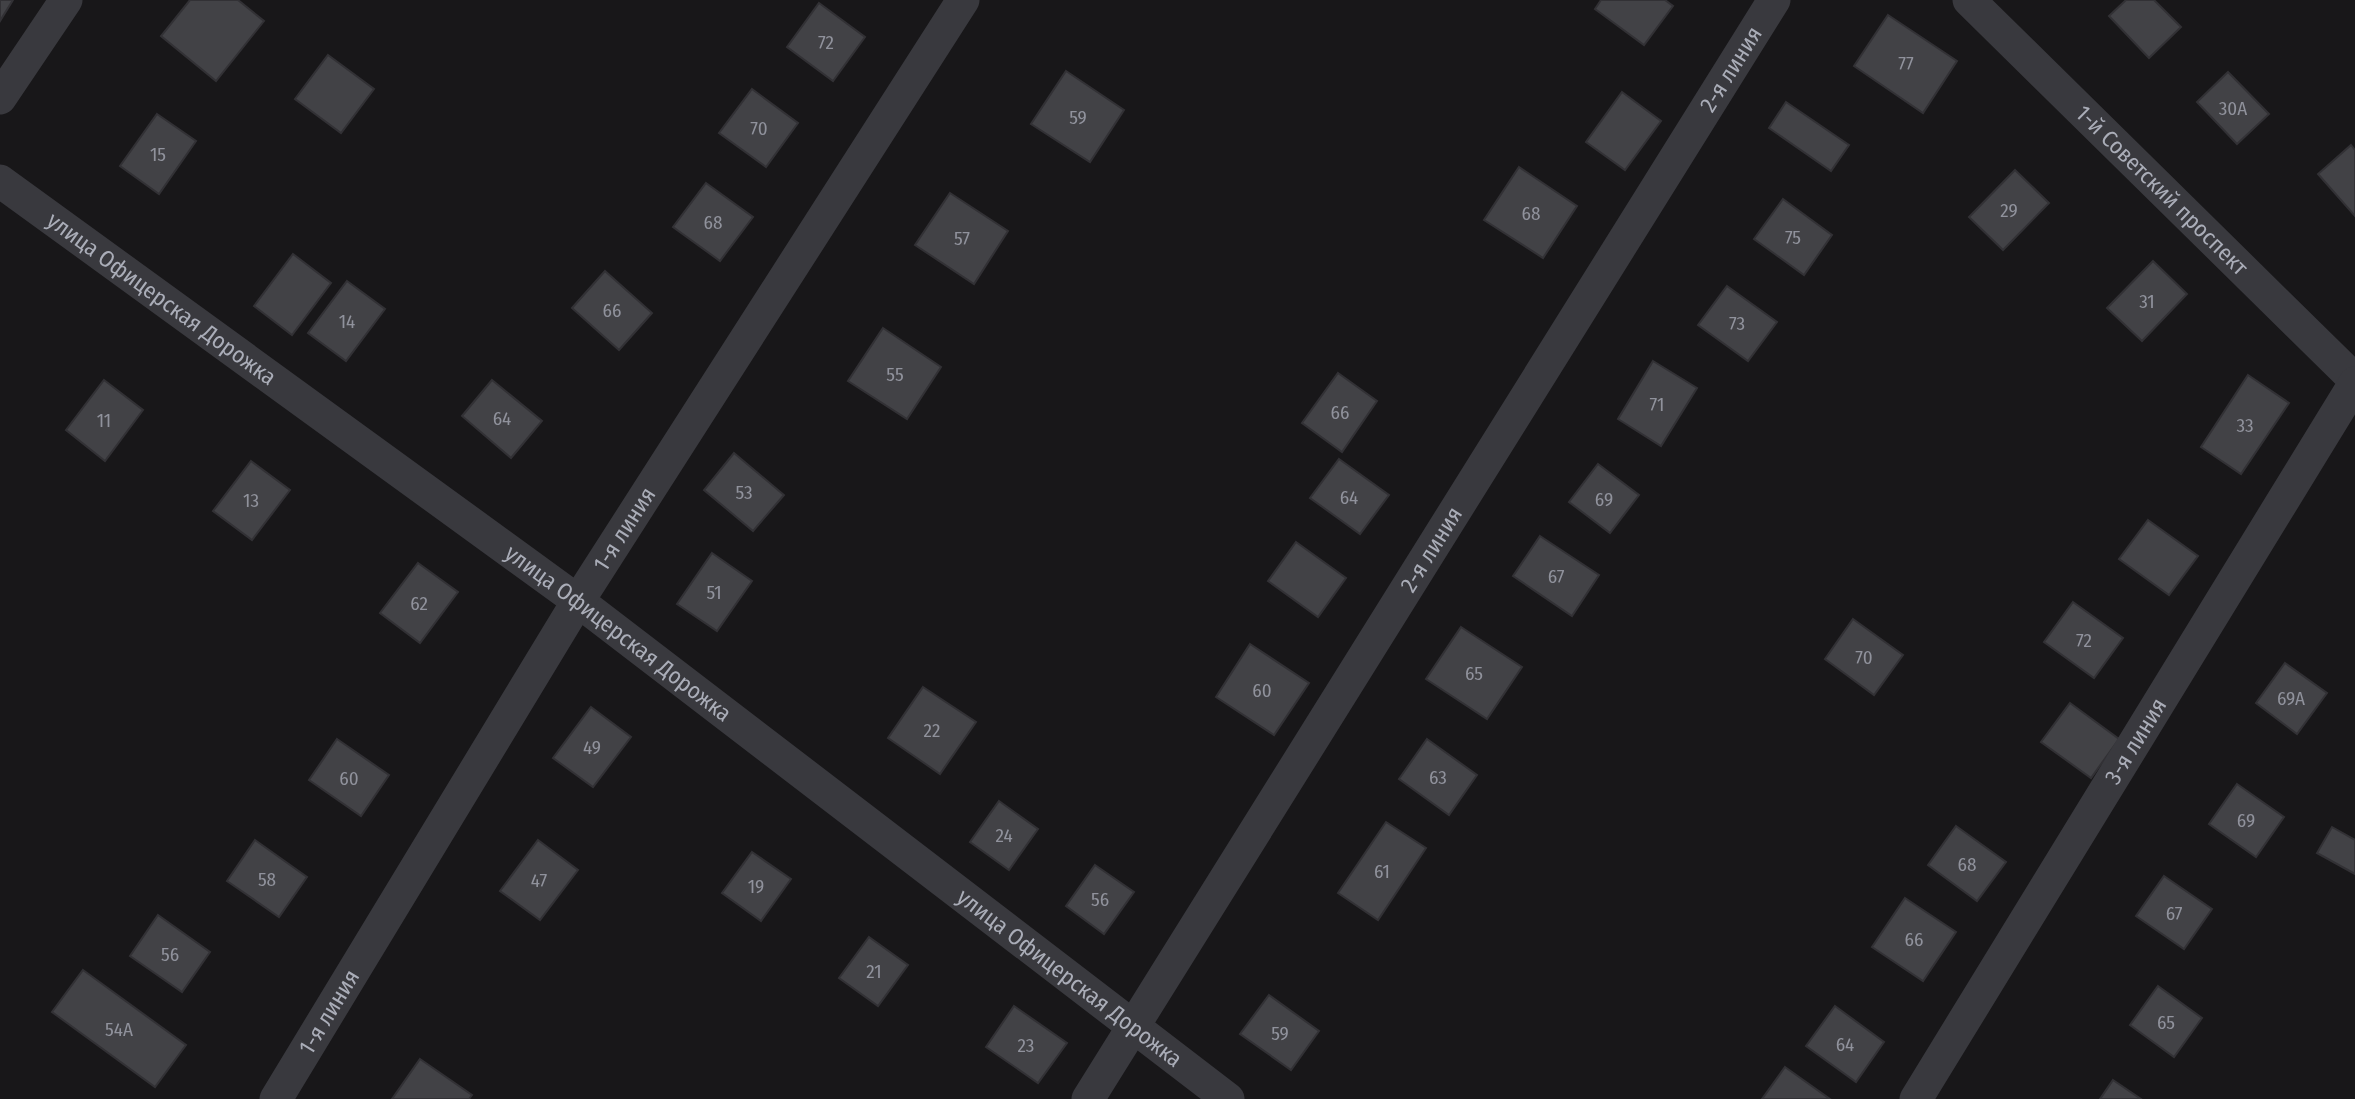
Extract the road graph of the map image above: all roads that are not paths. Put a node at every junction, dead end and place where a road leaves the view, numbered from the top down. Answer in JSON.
{"nodes":[{"id":1,"x":66,"y":0,"type":"edge"},
{"id":2,"x":963,"y":0,"type":"edge"},
{"id":3,"x":1774,"y":0,"type":"edge"},
{"id":4,"x":1969,"y":0,"type":"edge"},
{"id":5,"x":0,"y":98,"type":"edge"},
{"id":6,"x":0,"y":181,"type":"edge"},
{"id":7,"x":2355,"y":381,"type":"edge"},
{"id":8,"x":578,"y":601,"type":"junction"},
{"id":9,"x":1132,"y":1028,"type":"junction"},
{"id":10,"x":276,"y":1099,"type":"edge"},
{"id":11,"x":1088,"y":1099,"type":"edge"},
{"id":12,"x":1228,"y":1099,"type":"edge"},
{"id":13,"x":1916,"y":1099,"type":"edge"}],
"edges":[{"from":1,"to":5,"type":"street"},
{"from":2,"to":8,"type":"street","name":"1-я линия"},
{"from":3,"to":9,"type":"street","name":"2-я линия"},
{"from":4,"to":7,"type":"street","name":"1-й Советский проспект"},
{"from":6,"to":8,"type":"street","name":"улица Офицерская Дорожка"},
{"from":7,"to":13,"type":"street","name":"3-я линия"},
{"from":8,"to":9,"type":"street","name":"улица Офицерская Дорожка"},
{"from":8,"to":10,"type":"street","name":"1-я линия"},
{"from":9,"to":11,"type":"street","name":"2-я линия"},
{"from":9,"to":12,"type":"street","name":"улица Офицерская Дорожка"}]}
